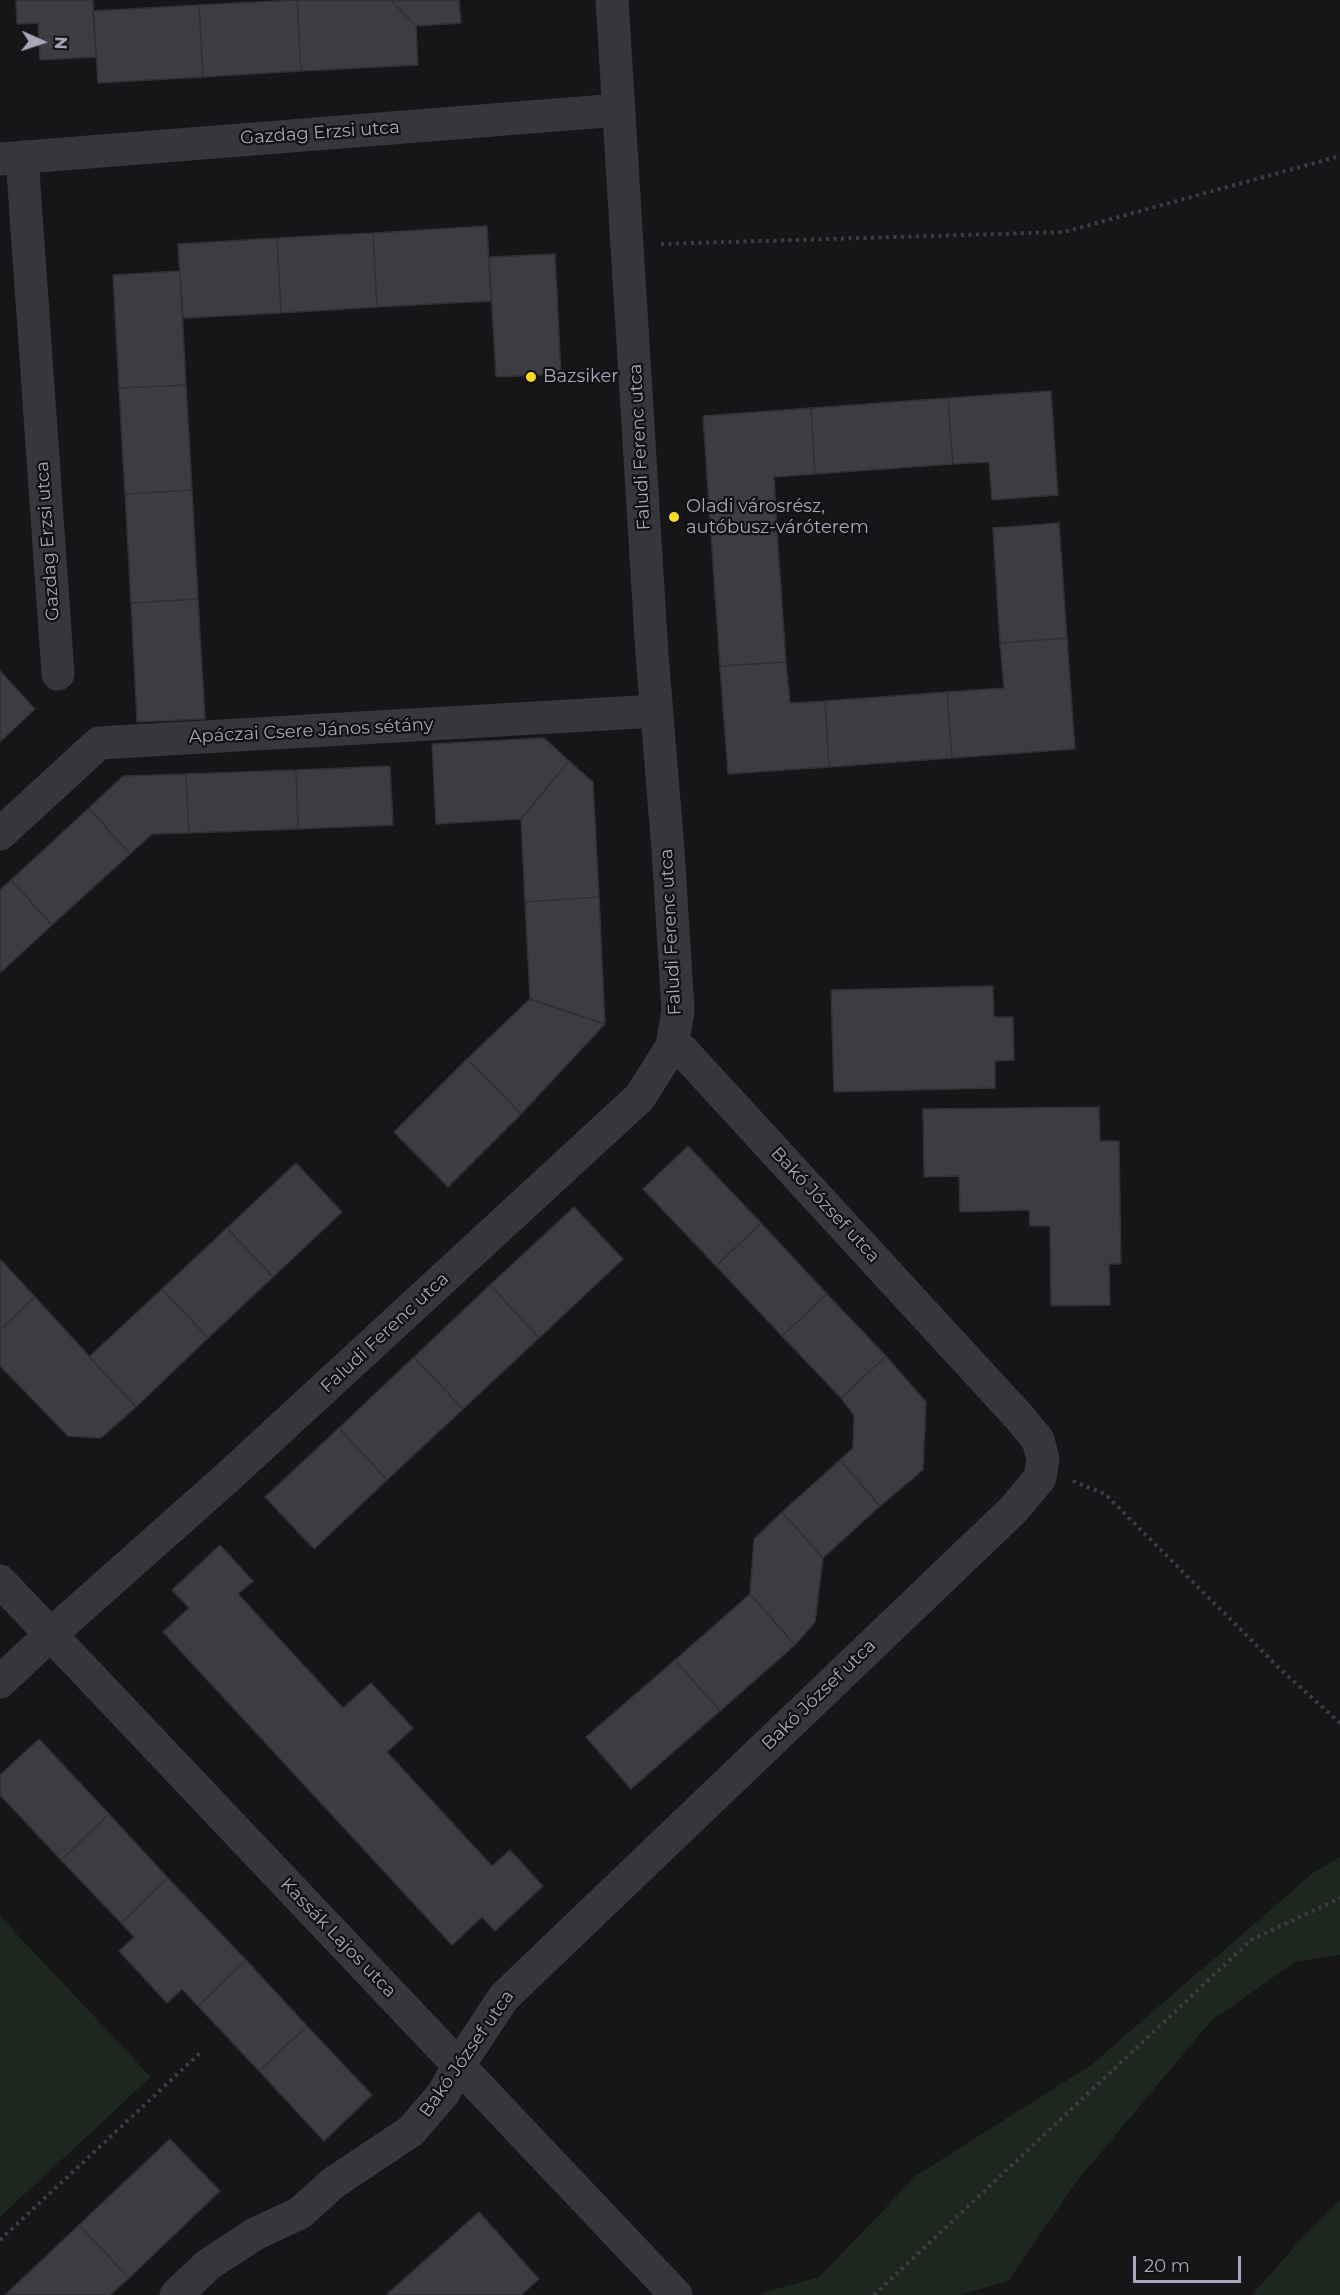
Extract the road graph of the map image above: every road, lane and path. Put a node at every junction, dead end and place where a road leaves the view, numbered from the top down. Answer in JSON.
{"nodes":[{"id":1,"x":612,"y":0,"type":"edge"},
{"id":2,"x":619,"y":110,"type":"junction"},
{"id":3,"x":1340,"y":156,"type":"edge"},
{"id":4,"x":11,"y":158,"type":"edge"},
{"id":5,"x":628,"y":244,"type":"junction"},
{"id":6,"x":58,"y":674,"type":"dead end"},
{"id":7,"x":656,"y":711,"type":"junction"},
{"id":8,"x":0,"y":834,"type":"edge"},
{"id":9,"x":672,"y":1046,"type":"junction"},
{"id":10,"x":1040,"y":1478,"type":"junction"},
{"id":11,"x":0,"y":1581,"type":"edge"},
{"id":12,"x":50,"y":1635,"type":"junction"},
{"id":13,"x":0,"y":1682,"type":"edge"},
{"id":14,"x":1340,"y":1723,"type":"edge"},
{"id":15,"x":1340,"y":1898,"type":"edge"},
{"id":16,"x":200,"y":2053,"type":"dead end"},
{"id":17,"x":459,"y":2065,"type":"junction"},
{"id":18,"x":0,"y":2240,"type":"edge"},
{"id":19,"x":176,"y":2295,"type":"edge"},
{"id":20,"x":676,"y":2295,"type":"edge"},
{"id":21,"x":874,"y":2295,"type":"edge"}],
"edges":[{"from":1,"to":2,"type":"street","name":"Faludi Ferenc utca"},
{"from":2,"to":4,"type":"street","name":"Gazdag Erzsi utca"},
{"from":2,"to":5,"type":"street","name":"Faludi Ferenc utca"},
{"from":3,"to":5,"type":"path"},
{"from":4,"to":6,"type":"street","name":"Gazdag Erzsi utca"},
{"from":5,"to":7,"type":"street","name":"Faludi Ferenc utca"},
{"from":7,"to":8,"type":"street","name":"Apáczai Csere János sétány"},
{"from":7,"to":9,"type":"street","name":"Faludi Ferenc utca"},
{"from":9,"to":10,"type":"street","name":"Bakó József utca"},
{"from":9,"to":12,"type":"street","name":"Faludi Ferenc utca"},
{"from":10,"to":14,"type":"path"},
{"from":10,"to":17,"type":"street","name":"Bakó József utca"},
{"from":11,"to":12,"type":"street","name":"Kassák Lajos utca"},
{"from":12,"to":13,"type":"street","name":"Faludi Ferenc utca"},
{"from":12,"to":17,"type":"street","name":"Kassák Lajos utca"},
{"from":15,"to":21,"type":"path"},
{"from":16,"to":18,"type":"path"},
{"from":17,"to":19,"type":"street","name":"Bakó József utca"},
{"from":17,"to":20,"type":"street","name":"Kassák Lajos utca"}]}
